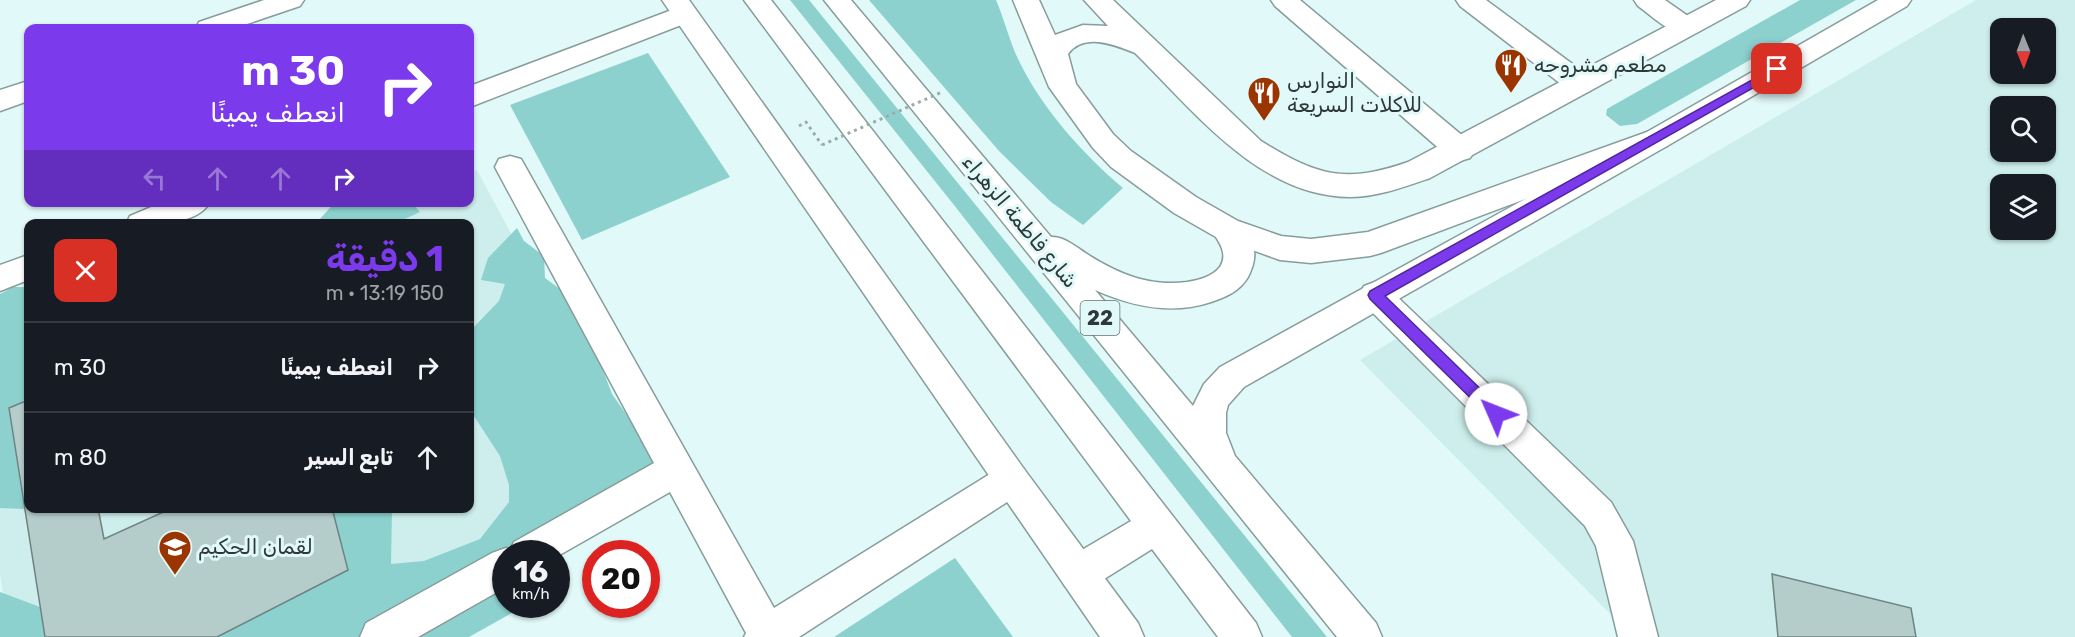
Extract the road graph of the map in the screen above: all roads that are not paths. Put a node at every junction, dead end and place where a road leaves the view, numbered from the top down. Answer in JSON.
{"nodes":[{"id":1,"x":291,"y":0,"type":"edge"},
{"id":2,"x":757,"y":0,"type":"edge"},
{"id":3,"x":837,"y":0,"type":"edge"},
{"id":4,"x":1026,"y":0,"type":"edge"},
{"id":5,"x":1097,"y":0,"type":"edge"},
{"id":6,"x":1284,"y":0,"type":"edge"},
{"id":7,"x":1469,"y":0,"type":"edge"},
{"id":8,"x":1647,"y":0,"type":"edge"},
{"id":9,"x":1737,"y":0,"type":"edge"},
{"id":10,"x":1898,"y":0,"type":"edge"},
{"id":11,"x":680,"y":7,"type":"edge"},
{"id":12,"x":221,"y":24,"type":"edge"},
{"id":13,"x":1686,"y":27,"type":"junction"},
{"id":14,"x":1147,"y":48,"type":"junction"},
{"id":15,"x":1059,"y":80,"type":"junction"},
{"id":16,"x":1580,"y":84,"type":"junction"},
{"id":17,"x":24,"y":93,"type":"edge"},
{"id":18,"x":474,"y":95,"type":"edge"},
{"id":19,"x":0,"y":101,"type":"edge"},
{"id":20,"x":1657,"y":139,"type":"junction"},
{"id":21,"x":1460,"y":150,"type":"junction"},
{"id":22,"x":510,"y":167,"type":"dead end"},
{"id":23,"x":183,"y":207,"type":"edge"},
{"id":24,"x":153,"y":219,"type":"edge"},
{"id":25,"x":1026,"y":229,"type":"junction"},
{"id":26,"x":1227,"y":229,"type":"junction"},
{"id":27,"x":24,"y":269,"type":"edge"},
{"id":28,"x":0,"y":278,"type":"edge"},
{"id":29,"x":1375,"y":295,"type":"junction"},
{"id":30,"x":676,"y":469,"type":"junction"},
{"id":31,"x":1011,"y":480,"type":"junction"},
{"id":32,"x":1235,"y":482,"type":"junction"},
{"id":33,"x":1157,"y":525,"type":"junction"},
{"id":34,"x":552,"y":540,"type":"edge"},
{"id":35,"x":1079,"y":573,"type":"junction"},
{"id":36,"x":492,"y":574,"type":"edge"},
{"id":37,"x":766,"y":636,"type":"edge"},
{"id":38,"x":380,"y":637,"type":"edge"},
{"id":39,"x":1124,"y":637,"type":"edge"},
{"id":40,"x":1242,"y":637,"type":"edge"},
{"id":41,"x":1362,"y":637,"type":"edge"},
{"id":42,"x":1638,"y":637,"type":"edge"}],
"edges":[{"from":1,"to":12,"type":"main road"},
{"from":2,"to":33,"type":"main road"},
{"from":3,"to":25,"type":"main road","name":"شارع فاطمة الزهراء","number":"22"},
{"from":4,"to":15,"type":"main road"},
{"from":5,"to":14,"type":"main road"},
{"from":6,"to":21,"type":"main road"},
{"from":7,"to":16,"type":"main road"},
{"from":8,"to":13,"type":"main road"},
{"from":9,"to":13,"type":"main road"},
{"from":10,"to":20,"type":"main road"},
{"from":11,"to":18,"type":"main road"},
{"from":11,"to":31,"type":"main road"},
{"from":13,"to":16,"type":"main road"},
{"from":14,"to":15,"type":"main road"},
{"from":14,"to":21,"type":"main road"},
{"from":15,"to":26,"type":"main road"},
{"from":16,"to":21,"type":"main road"},
{"from":17,"to":19,"type":"main road"},
{"from":20,"to":26,"type":"main road"},
{"from":20,"to":29,"type":"main road"},
{"from":22,"to":30,"type":"main road"},
{"from":23,"to":24,"type":"main road"},
{"from":25,"to":26,"type":"main road"},
{"from":25,"to":32,"type":"main road","name":"شارع فاطمة الزهراء","number":"22"},
{"from":27,"to":28,"type":"main road"},
{"from":29,"to":32,"type":"main road"},
{"from":29,"to":42,"type":"main road"},
{"from":30,"to":34,"type":"main road"},
{"from":30,"to":37,"type":"main road"},
{"from":31,"to":35,"type":"main road"},
{"from":31,"to":37,"type":"main road"},
{"from":32,"to":41,"type":"main road","name":"شارع فاطمة الزهراء","number":"22"},
{"from":33,"to":35,"type":"main road"},
{"from":33,"to":40,"type":"main road"},
{"from":35,"to":39,"type":"main road"},
{"from":36,"to":38,"type":"main road"}]}
